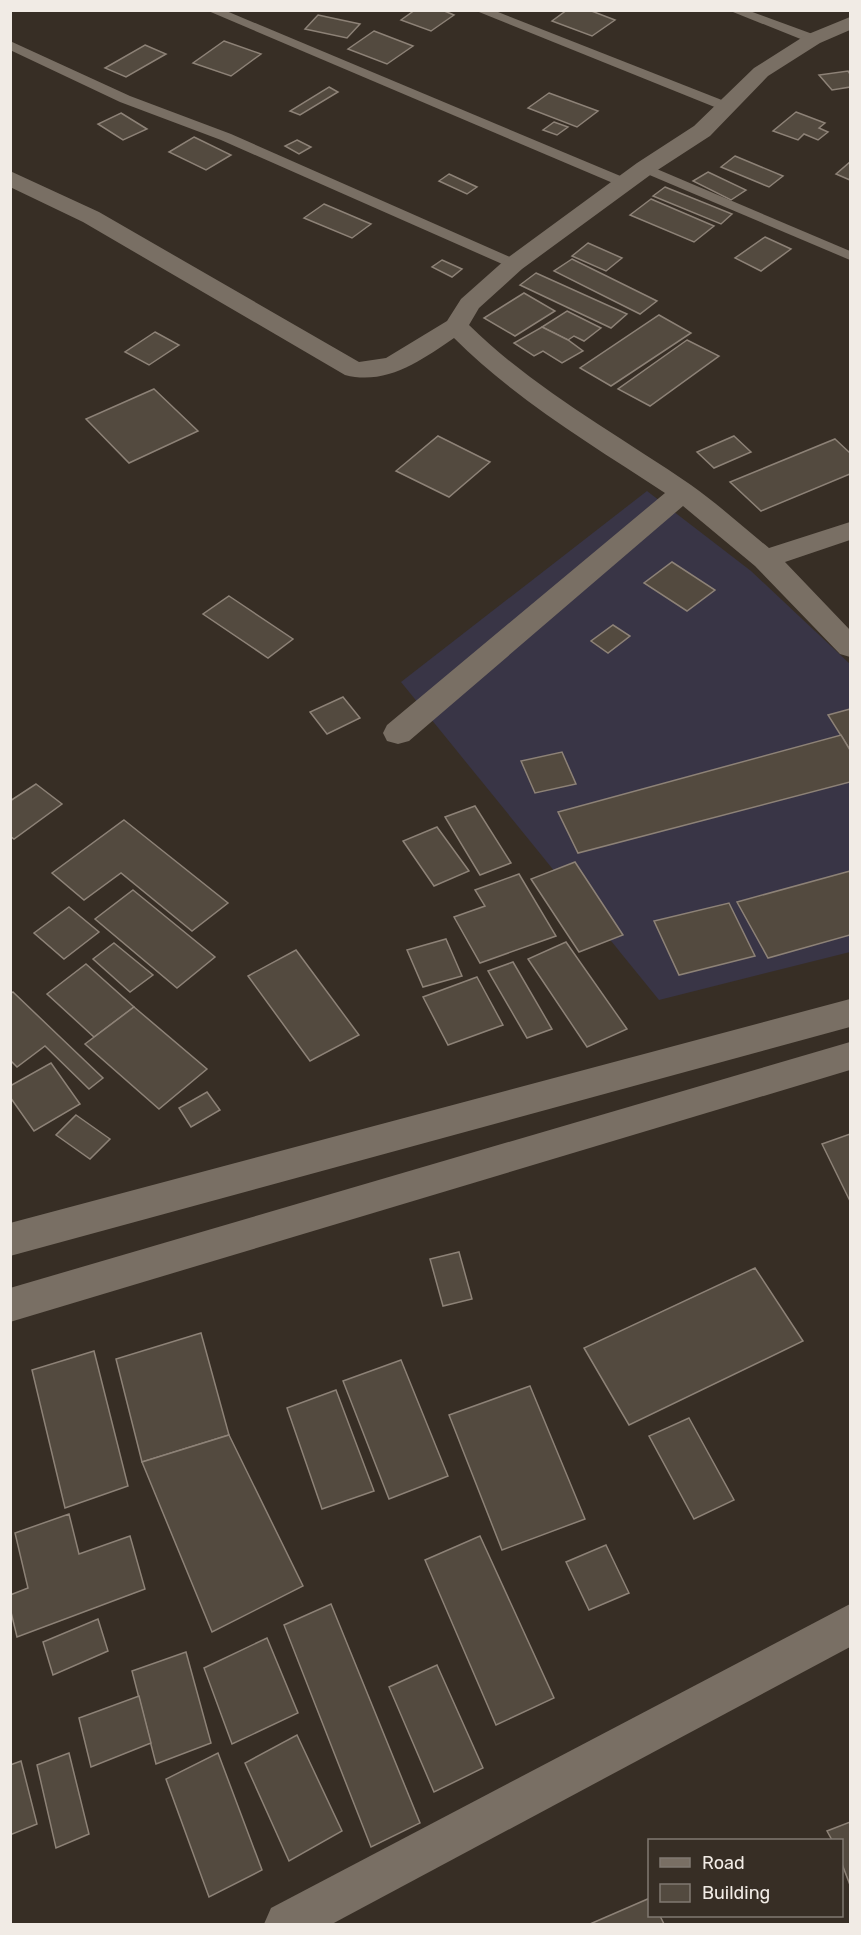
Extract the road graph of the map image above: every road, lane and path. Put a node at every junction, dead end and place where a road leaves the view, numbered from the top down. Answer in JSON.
{"nodes":[{"id":1,"x":213,"y":10,"type":"edge"},
{"id":2,"x":480,"y":10,"type":"edge"},
{"id":3,"x":734,"y":10,"type":"edge"},
{"id":4,"x":850,"y":23,"type":"edge"},
{"id":5,"x":813,"y":39,"type":"junction"},
{"id":6,"x":10,"y":45,"type":"edge"},
{"id":7,"x":727,"y":107,"type":"junction"},
{"id":8,"x":635,"y":175,"type":"junction"},
{"id":9,"x":14,"y":183,"type":"edge"},
{"id":10,"x":850,"y":256,"type":"edge"},
{"id":11,"x":514,"y":264,"type":"junction"},
{"id":12,"x":456,"y":326,"type":"junction"},
{"id":13,"x":683,"y":492,"type":"junction"},
{"id":14,"x":850,"y":531,"type":"edge"},
{"id":15,"x":765,"y":559,"type":"junction"},
{"id":16,"x":850,"y":647,"type":"edge"},
{"id":17,"x":398,"y":733,"type":"dead end"},
{"id":18,"x":850,"y":1013,"type":"edge"},
{"id":19,"x":850,"y":1056,"type":"edge"},
{"id":20,"x":10,"y":1240,"type":"edge"},
{"id":21,"x":10,"y":1305,"type":"edge"},
{"id":22,"x":850,"y":1625,"type":"edge"},
{"id":23,"x":287,"y":1924,"type":"edge"}],
"edges":[{"from":1,"to":8,"type":"lane"},
{"from":2,"to":7,"type":"lane"},
{"from":3,"to":5,"type":"lane"},
{"from":4,"to":5,"type":"street"},
{"from":5,"to":7,"type":"street"},
{"from":6,"to":11,"type":"lane"},
{"from":7,"to":8,"type":"street"},
{"from":8,"to":10,"type":"lane"},
{"from":8,"to":11,"type":"street"},
{"from":9,"to":12,"type":"street"},
{"from":11,"to":12,"type":"street"},
{"from":12,"to":13,"type":"street"},
{"from":13,"to":15,"type":"street"},
{"from":13,"to":17,"type":"street"},
{"from":14,"to":15,"type":"street"},
{"from":15,"to":16,"type":"street"},
{"from":18,"to":20,"type":"street"},
{"from":19,"to":21,"type":"street"},
{"from":22,"to":23,"type":"street"}]}
